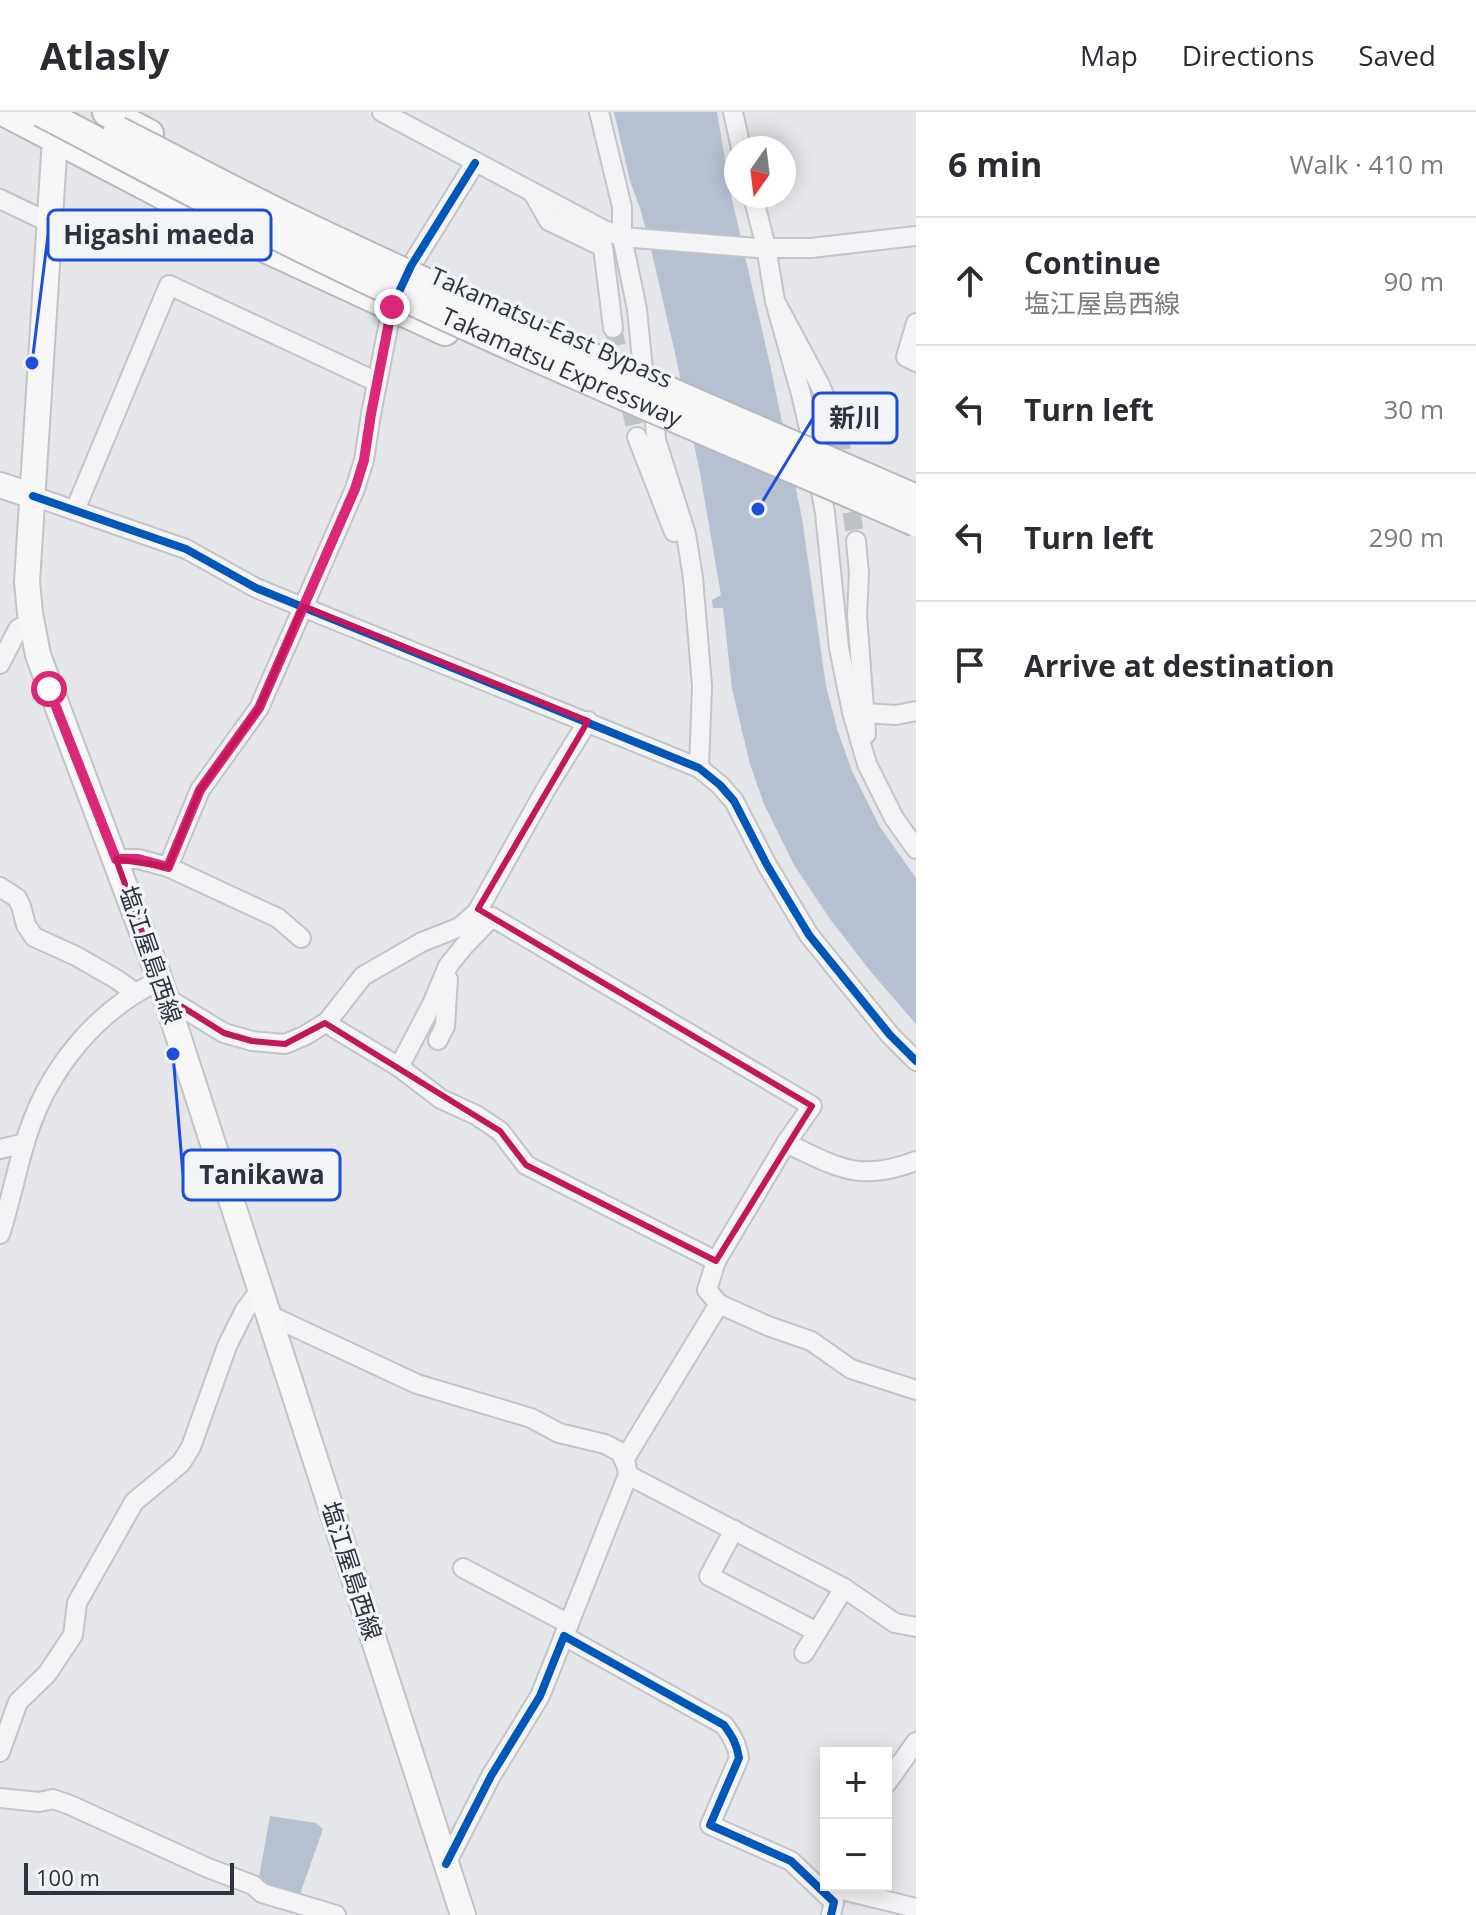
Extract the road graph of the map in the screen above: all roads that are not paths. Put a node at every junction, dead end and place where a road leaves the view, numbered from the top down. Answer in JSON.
{"nodes":[{"id":1,"x":5,"y":112,"type":"edge"},
{"id":2,"x":41,"y":112,"type":"edge"},
{"id":3,"x":82,"y":112,"type":"edge"},
{"id":4,"x":107,"y":112,"type":"edge"},
{"id":5,"x":382,"y":112,"type":"edge"},
{"id":6,"x":599,"y":112,"type":"edge"},
{"id":7,"x":733,"y":112,"type":"edge"},
{"id":8,"x":56,"y":125,"type":"edge"},
{"id":9,"x":738,"y":136,"type":"edge"},
{"id":10,"x":475,"y":163,"type":"junction"},
{"id":11,"x":533,"y":193,"type":"junction"},
{"id":12,"x":0,"y":199,"type":"edge"},
{"id":13,"x":755,"y":208,"type":"edge"},
{"id":14,"x":50,"y":223,"type":"junction"},
{"id":15,"x":916,"y":236,"type":"edge"},
{"id":16,"x":628,"y":238,"type":"junction"},
{"id":17,"x":761,"y":248,"type":"junction"},
{"id":18,"x":411,"y":266,"type":"junction"},
{"id":19,"x":775,"y":301,"type":"junction"},
{"id":20,"x":392,"y":307,"type":"junction"},
{"id":21,"x":916,"y":323,"type":"edge"},
{"id":22,"x":613,"y":328,"type":"tunnel mouth"},
{"id":23,"x":916,"y":362,"type":"edge"},
{"id":24,"x":651,"y":373,"type":"junction"},
{"id":25,"x":377,"y":382,"type":"junction"},
{"id":26,"x":652,"y":428,"type":"junction"},
{"id":27,"x":816,"y":436,"type":"junction"},
{"id":28,"x":0,"y":485,"type":"edge"},
{"id":29,"x":916,"y":486,"type":"edge"},
{"id":30,"x":812,"y":488,"type":"junction"},
{"id":31,"x":33,"y":496,"type":"junction"},
{"id":32,"x":916,"y":499,"type":"edge"},
{"id":33,"x":75,"y":510,"type":"junction"},
{"id":34,"x":916,"y":522,"type":"edge"},
{"id":35,"x":916,"y":534,"type":"edge"},
{"id":36,"x":856,"y":541,"type":"tunnel mouth"},
{"id":37,"x":303,"y":606,"type":"junction"},
{"id":38,"x":32,"y":621,"type":"junction"},
{"id":39,"x":2,"y":654,"type":"edge"},
{"id":40,"x":916,"y":711,"type":"edge"},
{"id":41,"x":865,"y":713,"type":"junction"},
{"id":42,"x":588,"y":721,"type":"junction"},
{"id":43,"x":867,"y":764,"type":"junction"},
{"id":44,"x":699,"y":768,"type":"junction"},
{"id":45,"x":916,"y":849,"type":"edge"},
{"id":46,"x":116,"y":859,"type":"junction"},
{"id":47,"x":168,"y":867,"type":"junction"},
{"id":48,"x":0,"y":887,"type":"edge"},
{"id":49,"x":477,"y":912,"type":"junction"},
{"id":50,"x":301,"y":938,"type":"dead end"},
{"id":51,"x":448,"y":966,"type":"junction"},
{"id":52,"x":153,"y":990,"type":"junction"},
{"id":53,"x":327,"y":1022,"type":"junction"},
{"id":54,"x":438,"y":1040,"type":"dead end"},
{"id":55,"x":916,"y":1061,"type":"edge"},
{"id":56,"x":399,"y":1067,"type":"junction"},
{"id":57,"x":25,"y":1143,"type":"junction"},
{"id":58,"x":786,"y":1143,"type":"junction"},
{"id":59,"x":0,"y":1149,"type":"edge"},
{"id":60,"x":916,"y":1161,"type":"edge"},
{"id":61,"x":0,"y":1234,"type":"edge"},
{"id":62,"x":716,"y":1261,"type":"junction"},
{"id":63,"x":260,"y":1290,"type":"junction"},
{"id":64,"x":719,"y":1304,"type":"junction"},
{"id":65,"x":267,"y":1314,"type":"junction"},
{"id":66,"x":916,"y":1390,"type":"edge"},
{"id":67,"x":626,"y":1467,"type":"junction"},
{"id":68,"x":734,"y":1530,"type":"junction"},
{"id":69,"x":463,"y":1568,"type":"dead end"},
{"id":70,"x":844,"y":1588,"type":"junction"},
{"id":71,"x":916,"y":1627,"type":"edge"},
{"id":72,"x":566,"y":1630,"type":"junction"},
{"id":73,"x":817,"y":1632,"type":"junction"},
{"id":74,"x":804,"y":1653,"type":"dead end"},
{"id":75,"x":916,"y":1742,"type":"edge"},
{"id":76,"x":0,"y":1752,"type":"edge"},
{"id":77,"x":892,"y":1776,"type":"edge"},
{"id":78,"x":0,"y":1798,"type":"edge"},
{"id":79,"x":446,"y":1864,"type":"junction"},
{"id":80,"x":835,"y":1898,"type":"edge"},
{"id":81,"x":916,"y":1908,"type":"edge"},
{"id":82,"x":336,"y":1915,"type":"edge"},
{"id":83,"x":463,"y":1915,"type":"edge"}],
"edges":[{"from":1,"to":8,"type":"highway","name":"Takamatsu-East Bypass"},
{"from":2,"to":34,"type":"highway","name":"Takamatsu Expressway","bridge":true},
{"from":3,"to":32,"type":"highway","name":"Takamatsu Expressway","bridge":true},
{"from":4,"to":18,"type":"highway","name":"Takamatsu-East Bypass"},
{"from":5,"to":10,"type":"street"},
{"from":6,"to":16,"type":"street"},
{"from":7,"to":9,"type":"street"},
{"from":8,"to":14,"type":"main road","name":"塩江屋島西線"},
{"from":8,"to":20,"type":"highway","name":"Takamatsu-East Bypass"},
{"from":10,"to":11,"type":"street"},
{"from":10,"to":18,"type":"street"},
{"from":11,"to":16,"type":"street"},
{"from":11,"to":22,"type":"street"},
{"from":12,"to":14,"type":"street"},
{"from":13,"to":17,"type":"street"},
{"from":14,"to":31,"type":"main road","name":"塩江屋島西線"},
{"from":15,"to":17,"type":"street"},
{"from":16,"to":17,"type":"street"},
{"from":16,"to":24,"type":"street"},
{"from":17,"to":19,"type":"street"},
{"from":18,"to":20,"type":"street"},
{"from":18,"to":24,"type":"highway","name":"Takamatsu-East Bypass"},
{"from":19,"to":27,"type":"street"},
{"from":19,"to":27,"type":"street"},
{"from":20,"to":25,"type":"street"},
{"from":20,"to":26,"type":"highway","name":"Takamatsu-East Bypass"},
{"from":21,"to":23,"type":"street"},
{"from":24,"to":27,"type":"highway","name":"Takamatsu-East Bypass"},
{"from":25,"to":33,"type":"street"},
{"from":25,"to":37,"type":"street"},
{"from":26,"to":30,"type":"highway","name":"Takamatsu-East Bypass"},
{"from":26,"to":44,"type":"street"},
{"from":27,"to":29,"type":"highway","name":"Takamatsu-East Bypass"},
{"from":27,"to":30,"type":"street"},
{"from":28,"to":31,"type":"main road"},
{"from":30,"to":35,"type":"highway","name":"Takamatsu-East Bypass"},
{"from":30,"to":43,"type":"street"},
{"from":31,"to":33,"type":"street"},
{"from":31,"to":38,"type":"main road","name":"塩江屋島西線"},
{"from":33,"to":37,"type":"street"},
{"from":36,"to":41,"type":"street"},
{"from":37,"to":42,"type":"street"},
{"from":37,"to":47,"type":"street"},
{"from":38,"to":39,"type":"street"},
{"from":38,"to":46,"type":"main road","name":"塩江屋島西線"},
{"from":40,"to":41,"type":"street"},
{"from":41,"to":43,"type":"street"},
{"from":42,"to":44,"type":"street"},
{"from":42,"to":49,"type":"street"},
{"from":43,"to":45,"type":"street"},
{"from":44,"to":55,"type":"street"},
{"from":46,"to":47,"type":"street"},
{"from":46,"to":52,"type":"main road","name":"塩江屋島西線"},
{"from":47,"to":50,"type":"street"},
{"from":48,"to":52,"type":"street"},
{"from":49,"to":51,"type":"street"},
{"from":49,"to":53,"type":"street"},
{"from":51,"to":54,"type":"street"},
{"from":51,"to":56,"type":"street"},
{"from":51,"to":58,"type":"street"},
{"from":52,"to":53,"type":"street"},
{"from":52,"to":57,"type":"street"},
{"from":52,"to":63,"type":"main road","name":"塩江屋島西線"},
{"from":53,"to":56,"type":"street"},
{"from":56,"to":62,"type":"street"},
{"from":57,"to":59,"type":"street"},
{"from":57,"to":61,"type":"street"},
{"from":58,"to":60,"type":"street"},
{"from":58,"to":62,"type":"street"},
{"from":62,"to":64,"type":"street"},
{"from":63,"to":65,"type":"main road","name":"塩江屋島西線"},
{"from":63,"to":76,"type":"street"},
{"from":64,"to":66,"type":"street"},
{"from":64,"to":67,"type":"street"},
{"from":65,"to":67,"type":"street"},
{"from":65,"to":79,"type":"main road","name":"塩江屋島西線"},
{"from":67,"to":68,"type":"street"},
{"from":67,"to":72,"type":"street"},
{"from":68,"to":70,"type":"street"},
{"from":68,"to":73,"type":"street"},
{"from":69,"to":72,"type":"street"},
{"from":70,"to":71,"type":"street"},
{"from":70,"to":73,"type":"street"},
{"from":72,"to":79,"type":"street"},
{"from":72,"to":80,"type":"street"},
{"from":73,"to":74,"type":"street"},
{"from":75,"to":77,"type":"street"},
{"from":78,"to":82,"type":"street"},
{"from":79,"to":83,"type":"main road","name":"塩江屋島西線"},
{"from":80,"to":81,"type":"street"}]}
